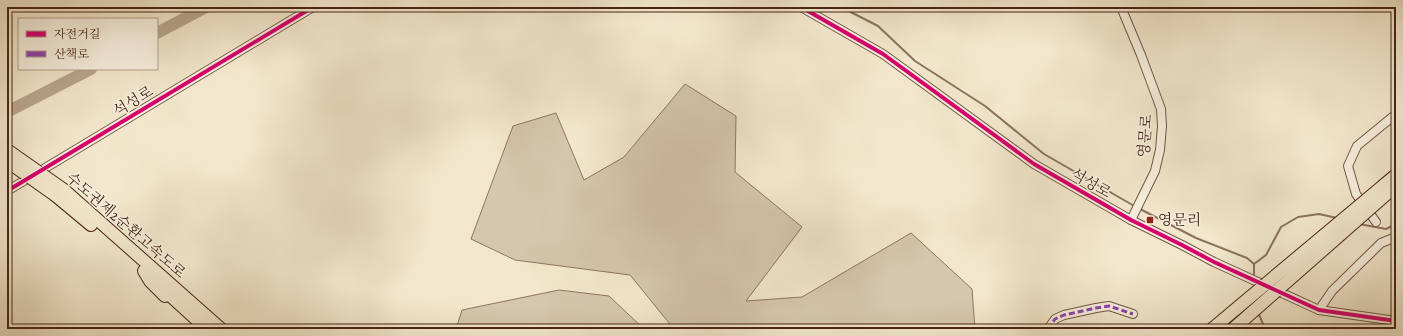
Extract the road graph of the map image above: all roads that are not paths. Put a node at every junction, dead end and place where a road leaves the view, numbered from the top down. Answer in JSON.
{"nodes":[{"id":1,"x":313,"y":7,"type":"edge"},
{"id":2,"x":801,"y":7,"type":"edge"},
{"id":3,"x":1121,"y":7,"type":"edge"},
{"id":4,"x":1396,"y":114,"type":"edge"},
{"id":5,"x":7,"y":150,"type":"edge"},
{"id":6,"x":7,"y":161,"type":"edge"},
{"id":7,"x":1396,"y":175,"type":"edge"},
{"id":8,"x":1390,"y":188,"type":"edge"},
{"id":9,"x":7,"y":190,"type":"edge"},
{"id":10,"x":59,"y":192,"type":"junction"},
{"id":11,"x":1132,"y":217,"type":"junction"},
{"id":12,"x":1376,"y":222,"type":"dead end"},
{"id":13,"x":1396,"y":237,"type":"edge"},
{"id":14,"x":144,"y":271,"type":"junction"},
{"id":15,"x":1319,"y":310,"type":"junction"},
{"id":16,"x":1132,"y":314,"type":"dead end"},
{"id":17,"x":1396,"y":321,"type":"edge"},
{"id":18,"x":197,"y":329,"type":"edge"},
{"id":19,"x":208,"y":329,"type":"edge"},
{"id":20,"x":221,"y":329,"type":"edge"},
{"id":21,"x":1048,"y":329,"type":"edge"},
{"id":22,"x":1212,"y":329,"type":"edge"},
{"id":23,"x":1233,"y":329,"type":"edge"}],
"edges":[{"from":1,"to":9,"type":"street","name":"석성로"},
{"from":2,"to":11,"type":"street","name":"석성로"},
{"from":3,"to":11,"type":"street","name":"영문로"},
{"from":4,"to":12,"type":"street"},
{"from":5,"to":10,"type":"highway","name":"수도권제2순환고속도로","bridge":true},
{"from":6,"to":10,"type":"highway","name":"수도권제2순환고속도로","bridge":true},
{"from":7,"to":8,"type":"highway"},
{"from":8,"to":22,"type":"highway","bridge":true},
{"from":8,"to":23,"type":"highway","bridge":true},
{"from":10,"to":14,"type":"highway","name":"수도권제2순환고속도로"},
{"from":10,"to":20,"type":"highway","name":"수도권제2순환고속도로"},
{"from":11,"to":15,"type":"street","name":"석성로"},
{"from":13,"to":15,"type":"street"},
{"from":14,"to":18,"type":"highway"},
{"from":14,"to":19,"type":"highway","name":"수도권제2순환고속도로"},
{"from":15,"to":17,"type":"street","name":"석성로"},
{"from":16,"to":21,"type":"street"}]}
